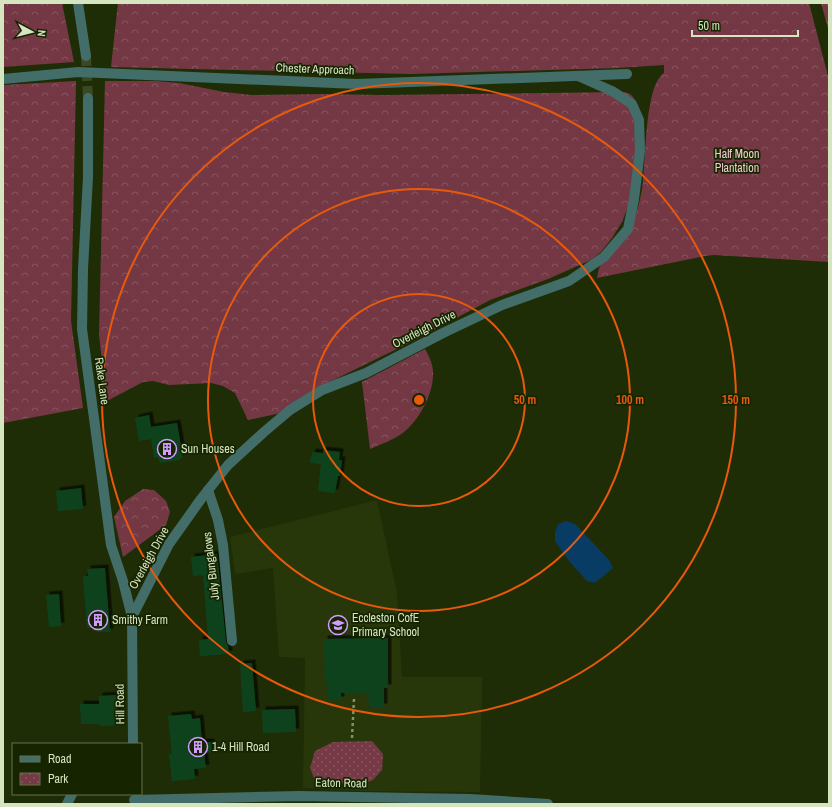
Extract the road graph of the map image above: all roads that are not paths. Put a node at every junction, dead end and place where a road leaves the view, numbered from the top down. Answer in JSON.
{"nodes":[{"id":1,"x":78,"y":3,"type":"edge"},
{"id":2,"x":86,"y":56,"type":"tunnel mouth"},
{"id":3,"x":627,"y":74,"type":"dead end"},
{"id":4,"x":578,"y":76,"type":"junction"},
{"id":5,"x":3,"y":79,"type":"edge"},
{"id":6,"x":88,"y":98,"type":"tunnel mouth"},
{"id":7,"x":208,"y":490,"type":"junction"},
{"id":8,"x":132,"y":618,"type":"junction"},
{"id":9,"x":232,"y":641,"type":"dead end"},
{"id":10,"x":132,"y":664,"type":"joint"},
{"id":11,"x":133,"y":743,"type":"edge"},
{"id":12,"x":72,"y":795,"type":"edge"},
{"id":13,"x":134,"y":799,"type":"edge"},
{"id":14,"x":67,"y":804,"type":"edge"},
{"id":15,"x":548,"y":804,"type":"edge"}],
"edges":[{"from":1,"to":2,"type":"street"},
{"from":3,"to":4,"type":"street","name":"Chester Approach"},
{"from":4,"to":5,"type":"street","name":"Chester Approach"},
{"from":4,"to":7,"type":"street","name":"Overleigh Drive"},
{"from":6,"to":8,"type":"street","name":"Rake Lane"},
{"from":7,"to":8,"type":"street","name":"Overleigh Drive"},
{"from":7,"to":9,"type":"street","name":"July Bungalows"},
{"from":8,"to":10,"type":"street","name":"Rake Lane"},
{"from":10,"to":11,"type":"street","name":"Hill Road"},
{"from":12,"to":14,"type":"street"},
{"from":13,"to":15,"type":"street","name":"Eaton Road"}]}
